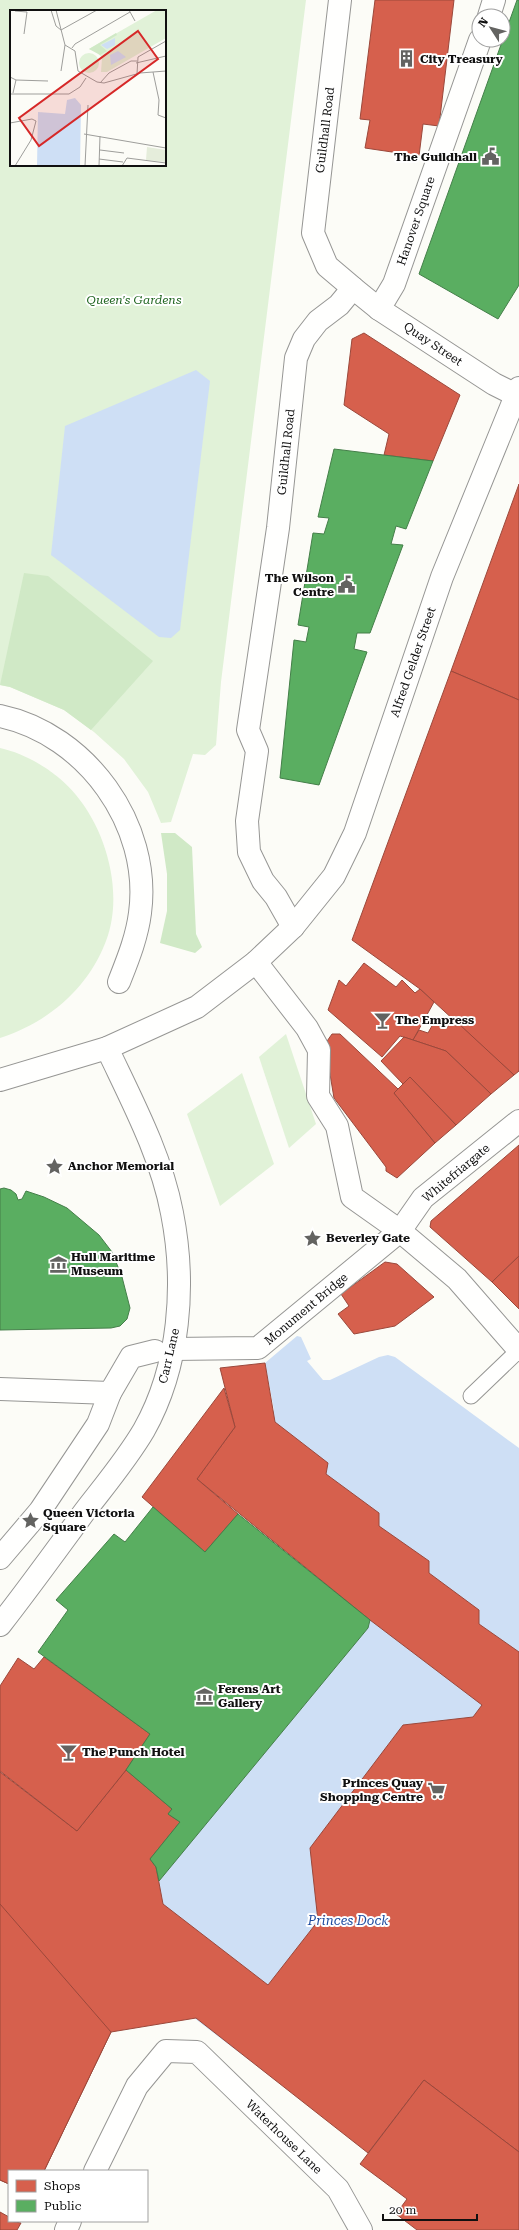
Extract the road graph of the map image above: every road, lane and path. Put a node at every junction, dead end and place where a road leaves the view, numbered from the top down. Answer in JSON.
{"nodes":[{"id":1,"x":340,"y":0,"type":"edge"},
{"id":2,"x":477,"y":48,"type":"edge"},
{"id":3,"x":353,"y":288,"type":"junction"},
{"id":4,"x":379,"y":309,"type":"junction"},
{"id":5,"x":517,"y":392,"type":"edge"},
{"id":6,"x":512,"y":427,"type":"edge"},
{"id":7,"x":0,"y":716,"type":"edge"},
{"id":8,"x":293,"y":927,"type":"junction"},
{"id":9,"x":256,"y":962,"type":"junction"},
{"id":10,"x":119,"y":982,"type":"dead end"},
{"id":11,"x":107,"y":1048,"type":"junction"},
{"id":12,"x":0,"y":1080,"type":"edge"},
{"id":13,"x":519,"y":1121,"type":"edge"},
{"id":14,"x":400,"y":1231,"type":"junction"},
{"id":15,"x":164,"y":1350,"type":"junction"},
{"id":16,"x":519,"y":1350,"type":"edge"},
{"id":17,"x":0,"y":1389,"type":"edge"},
{"id":18,"x":110,"y":1393,"type":"junction"},
{"id":19,"x":471,"y":1396,"type":"dead end"},
{"id":20,"x":0,"y":1558,"type":"edge"},
{"id":21,"x":1,"y":1622,"type":"edge"},
{"id":22,"x":95,"y":2170,"type":"edge"},
{"id":23,"x":361,"y":2230,"type":"edge"}],
"edges":[{"from":1,"to":3,"type":"street","name":"Guildhall Road"},
{"from":2,"to":4,"type":"street","name":"Hanover Square"},
{"from":3,"to":4,"type":"street","name":"Quay Street"},
{"from":3,"to":8,"type":"street","name":"Guildhall Road"},
{"from":4,"to":5,"type":"street","name":"Quay Street"},
{"from":5,"to":6,"type":"street","name":"Alfred Gelder Street"},
{"from":6,"to":8,"type":"street","name":"Alfred Gelder Street"},
{"from":7,"to":10,"type":"street"},
{"from":8,"to":9,"type":"street","name":"Alfred Gelder Street"},
{"from":9,"to":11,"type":"street","name":"Alfred Gelder Street"},
{"from":9,"to":14,"type":"street"},
{"from":11,"to":12,"type":"street","name":"Alfred Gelder Street"},
{"from":11,"to":15,"type":"street","name":"Carr Lane"},
{"from":13,"to":14,"type":"street","name":"Whitefriargate"},
{"from":14,"to":15,"type":"street","name":"Monument Bridge"},
{"from":14,"to":16,"type":"street"},
{"from":15,"to":18,"type":"street","name":"Monument Bridge"},
{"from":15,"to":21,"type":"street","name":"Carr Lane"},
{"from":16,"to":19,"type":"lane"},
{"from":17,"to":18,"type":"street"},
{"from":18,"to":20,"type":"street","name":"Monument Bridge"},
{"from":22,"to":23,"type":"street","name":"Waterhouse Lane"}]}
